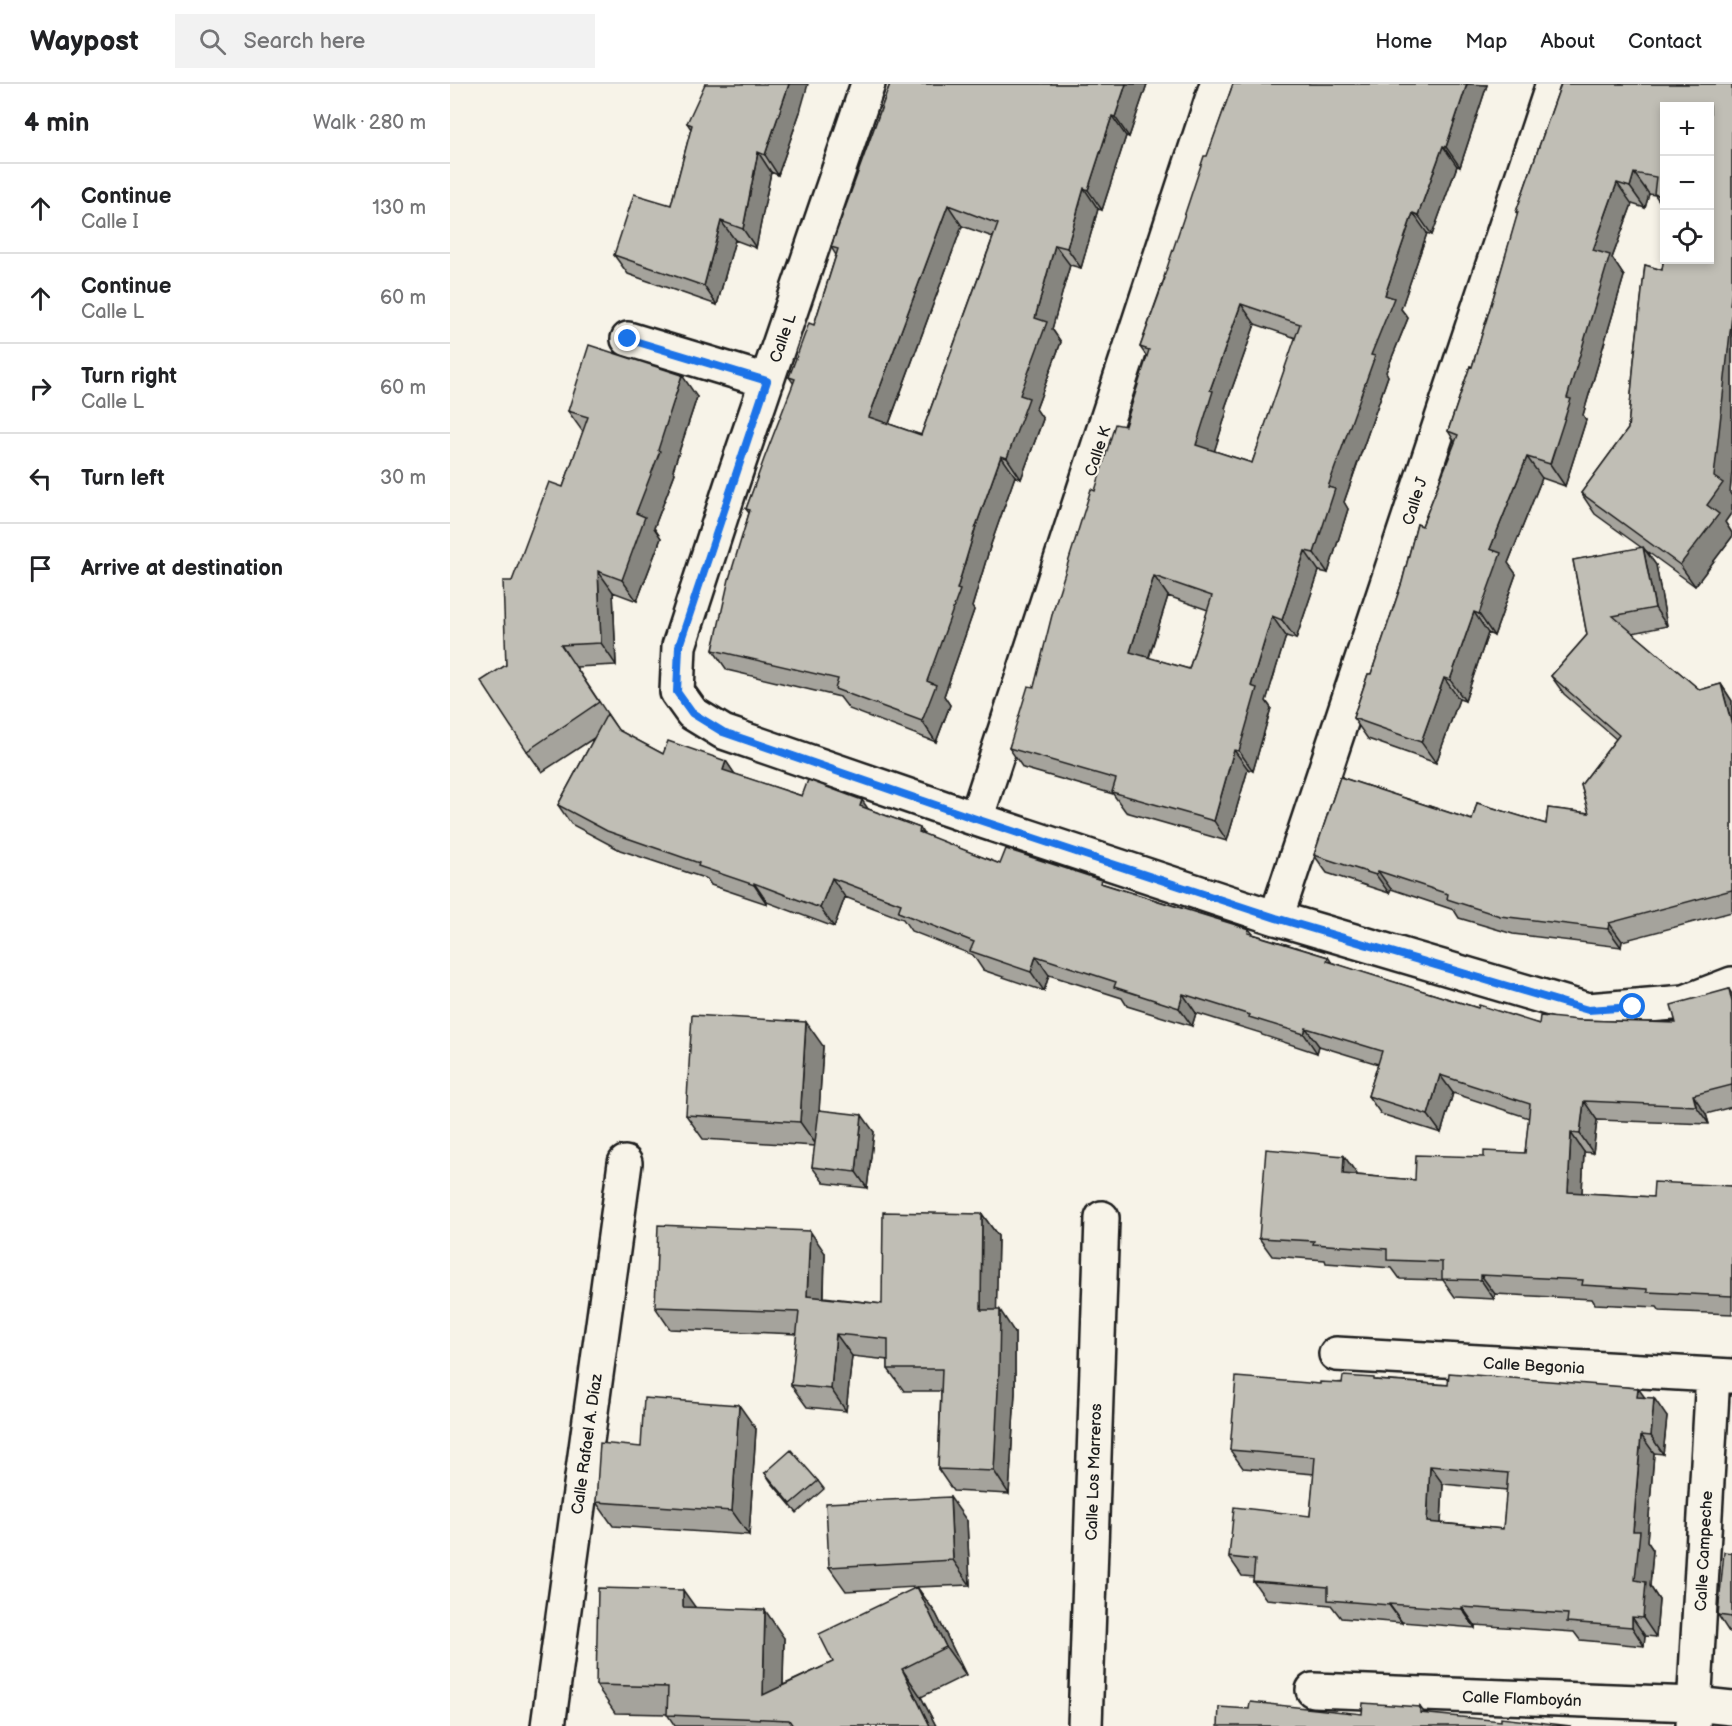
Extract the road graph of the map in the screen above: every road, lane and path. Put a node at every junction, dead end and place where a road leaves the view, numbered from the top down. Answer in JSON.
{"nodes":[{"id":1,"x":868,"y":84,"type":"edge"},
{"id":2,"x":1217,"y":84,"type":"edge"},
{"id":3,"x":1553,"y":84,"type":"edge"},
{"id":4,"x":628,"y":339,"type":"dead end"},
{"id":5,"x":767,"y":381,"type":"junction"},
{"id":6,"x":976,"y":819,"type":"junction"},
{"id":7,"x":1276,"y":918,"type":"junction"},
{"id":8,"x":1732,"y":984,"type":"edge"},
{"id":9,"x":625,"y":1163,"type":"dead end"},
{"id":10,"x":1102,"y":1218,"type":"dead end"},
{"id":11,"x":1336,"y":1354,"type":"dead end"},
{"id":12,"x":1723,"y":1376,"type":"edge"},
{"id":13,"x":1313,"y":1690,"type":"dead end"},
{"id":14,"x":1732,"y":1708,"type":"edge"},
{"id":15,"x":1694,"y":1715,"type":"edge"},
{"id":16,"x":548,"y":1726,"type":"edge"},
{"id":17,"x":1085,"y":1726,"type":"edge"}],
"edges":[{"from":1,"to":5,"type":"street","name":"Calle L"},
{"from":2,"to":6,"type":"street","name":"Calle K"},
{"from":3,"to":7,"type":"street","name":"Calle J"},
{"from":4,"to":5,"type":"street"},
{"from":5,"to":6,"type":"street","name":"Calle L"},
{"from":6,"to":7,"type":"street","name":"Calle L"},
{"from":7,"to":8,"type":"street","name":"Calle L"},
{"from":9,"to":16,"type":"street","name":"Calle Rafael A. Díaz"},
{"from":10,"to":17,"type":"street","name":"Calle Los Marreros"},
{"from":11,"to":12,"type":"street","name":"Calle Begonia"},
{"from":12,"to":15,"type":"street","name":"Calle Campeche"},
{"from":13,"to":15,"type":"street","name":"Calle Flamboyán"},
{"from":14,"to":15,"type":"street","name":"Calle Flamboyán"}]}
